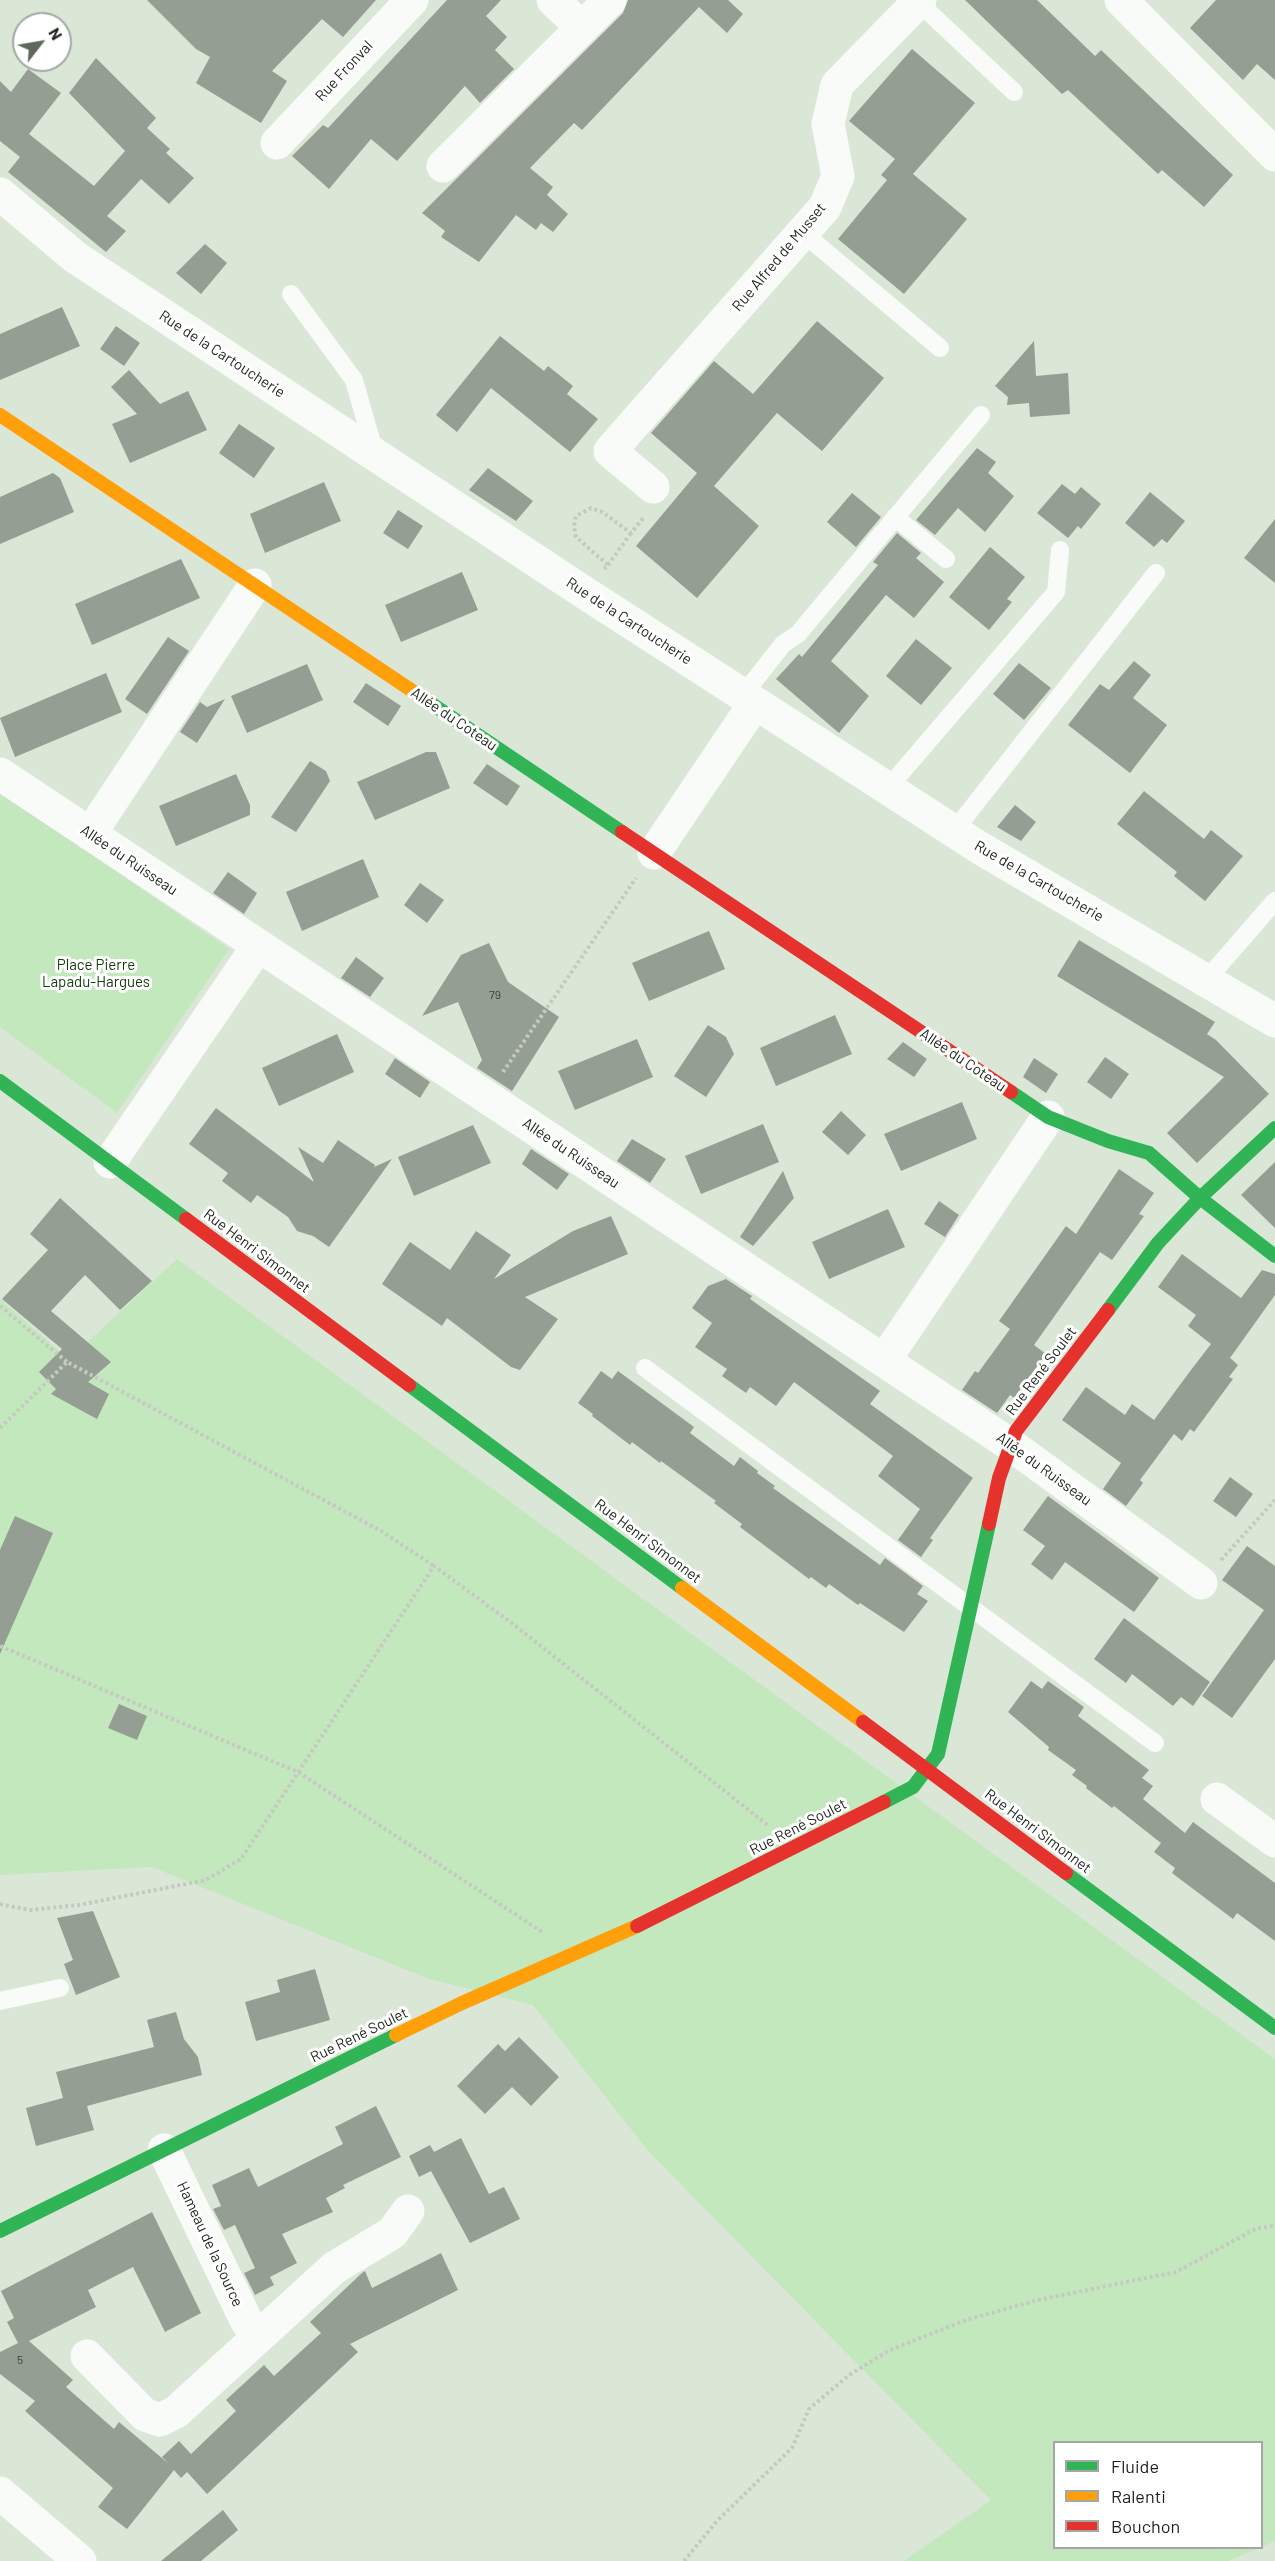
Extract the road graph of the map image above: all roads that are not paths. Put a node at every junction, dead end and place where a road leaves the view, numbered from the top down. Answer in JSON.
{"nodes":[{"id":1,"x":412,"y":0,"type":"edge"},
{"id":2,"x":553,"y":0,"type":"edge"},
{"id":3,"x":610,"y":0,"type":"edge"},
{"id":4,"x":919,"y":1,"type":"edge"},
{"id":5,"x":1130,"y":3,"type":"edge"},
{"id":6,"x":582,"y":28,"type":"junction"},
{"id":7,"x":1014,"y":92,"type":"dead end"},
{"id":8,"x":277,"y":142,"type":"dead end"},
{"id":9,"x":1275,"y":155,"type":"edge"},
{"id":10,"x":443,"y":166,"type":"dead end"},
{"id":11,"x":0,"y":194,"type":"edge"},
{"id":12,"x":802,"y":232,"type":"junction"},
{"id":13,"x":291,"y":294,"type":"dead end"},
{"id":14,"x":940,"y":348,"type":"dead end"},
{"id":15,"x":0,"y":415,"type":"edge"},
{"id":16,"x":981,"y":415,"type":"dead end"},
{"id":17,"x":376,"y":455,"type":"junction"},
{"id":18,"x":652,"y":487,"type":"road end"},
{"id":19,"x":896,"y":517,"type":"junction"},
{"id":20,"x":1060,"y":550,"type":"dead end"},
{"id":21,"x":946,"y":559,"type":"dead end"},
{"id":22,"x":1156,"y":573,"type":"dead end"},
{"id":23,"x":255,"y":585,"type":"junction"},
{"id":24,"x":749,"y":699,"type":"junction"},
{"id":25,"x":0,"y":774,"type":"edge"},
{"id":26,"x":888,"y":788,"type":"junction"},
{"id":27,"x":954,"y":831,"type":"junction"},
{"id":28,"x":90,"y":834,"type":"junction"},
{"id":29,"x":654,"y":853,"type":"junction"},
{"id":30,"x":1275,"y":901,"type":"edge"},
{"id":31,"x":258,"y":946,"type":"junction"},
{"id":32,"x":1207,"y":979,"type":"junction"},
{"id":33,"x":1275,"y":1021,"type":"edge"},
{"id":34,"x":0,"y":1081,"type":"edge"},
{"id":35,"x":1048,"y":1117,"type":"junction"},
{"id":36,"x":1275,"y":1128,"type":"edge"},
{"id":37,"x":110,"y":1162,"type":"junction"},
{"id":38,"x":1200,"y":1198,"type":"junction"},
{"id":39,"x":1275,"y":1256,"type":"edge"},
{"id":40,"x":884,"y":1361,"type":"junction"},
{"id":41,"x":645,"y":1368,"type":"dead end"},
{"id":42,"x":1011,"y":1445,"type":"junction"},
{"id":43,"x":1201,"y":1583,"type":"road end"},
{"id":44,"x":970,"y":1608,"type":"junction"},
{"id":45,"x":1155,"y":1743,"type":"dead end"},
{"id":46,"x":927,"y":1768,"type":"junction"},
{"id":47,"x":1217,"y":1799,"type":"dead end"},
{"id":48,"x":1275,"y":1841,"type":"edge"},
{"id":49,"x":60,"y":1988,"type":"dead end"},
{"id":50,"x":0,"y":2001,"type":"edge"},
{"id":51,"x":1275,"y":2028,"type":"edge"},
{"id":52,"x":164,"y":2150,"type":"junction"},
{"id":53,"x":408,"y":2211,"type":"dead end"},
{"id":54,"x":0,"y":2231,"type":"edge"},
{"id":55,"x":257,"y":2337,"type":"junction"},
{"id":56,"x":87,"y":2356,"type":"dead end"},
{"id":57,"x":0,"y":2493,"type":"edge"},
{"id":58,"x":80,"y":2561,"type":"edge"}],
"edges":[{"from":1,"to":8,"type":"street","name":"Rue Fronval"},
{"from":2,"to":6,"type":"street"},
{"from":3,"to":6,"type":"street"},
{"from":4,"to":7,"type":"lane"},
{"from":4,"to":12,"type":"street","name":"Rue Alfred de Musset"},
{"from":5,"to":9,"type":"street"},
{"from":6,"to":10,"type":"street"},
{"from":11,"to":17,"type":"street","name":"Rue de la Cartoucherie"},
{"from":12,"to":14,"type":"lane"},
{"from":12,"to":18,"type":"street","name":"Rue Alfred de Musset"},
{"from":13,"to":17,"type":"lane"},
{"from":15,"to":23,"type":"street","name":"Allée du Coteau"},
{"from":16,"to":19,"type":"lane"},
{"from":17,"to":24,"type":"street","name":"Rue de la Cartoucherie"},
{"from":19,"to":21,"type":"lane"},
{"from":19,"to":24,"type":"lane"},
{"from":20,"to":26,"type":"lane"},
{"from":22,"to":27,"type":"lane"},
{"from":23,"to":28,"type":"street"},
{"from":23,"to":29,"type":"street","name":"Allée du Coteau"},
{"from":24,"to":26,"type":"street","name":"Rue de la Cartoucherie"},
{"from":24,"to":29,"type":"street"},
{"from":25,"to":28,"type":"street","name":"Allée du Ruisseau"},
{"from":26,"to":27,"type":"street","name":"Rue de la Cartoucherie"},
{"from":27,"to":32,"type":"street","name":"Rue de la Cartoucherie"},
{"from":28,"to":31,"type":"street","name":"Allée du Ruisseau"},
{"from":29,"to":35,"type":"street","name":"Allée du Coteau"},
{"from":30,"to":32,"type":"lane"},
{"from":31,"to":37,"type":"street"},
{"from":31,"to":40,"type":"street","name":"Allée du Ruisseau"},
{"from":32,"to":33,"type":"street","name":"Rue de la Cartoucherie"},
{"from":34,"to":37,"type":"street","name":"Rue Henri Simonnet"},
{"from":35,"to":38,"type":"street","name":"Allée du Coteau"},
{"from":35,"to":40,"type":"street"},
{"from":36,"to":38,"type":"street","name":"Rue René Soulet"},
{"from":37,"to":46,"type":"street","name":"Rue Henri Simonnet"},
{"from":38,"to":39,"type":"street","name":"Allée du Coteau"},
{"from":38,"to":42,"type":"street","name":"Rue René Soulet"},
{"from":40,"to":42,"type":"street","name":"Allée du Ruisseau"},
{"from":41,"to":44,"type":"lane"},
{"from":42,"to":43,"type":"street","name":"Allée du Ruisseau"},
{"from":42,"to":44,"type":"street","name":"Rue René Soulet"},
{"from":44,"to":45,"type":"lane"},
{"from":44,"to":46,"type":"street","name":"Rue René Soulet"},
{"from":46,"to":51,"type":"street","name":"Rue Henri Simonnet"},
{"from":46,"to":52,"type":"street","name":"Rue René Soulet"},
{"from":47,"to":48,"type":"street"},
{"from":49,"to":50,"type":"lane"},
{"from":52,"to":54,"type":"street","name":"Rue René Soulet"},
{"from":52,"to":55,"type":"street","name":"Hameau de la Source"},
{"from":53,"to":55,"type":"street"},
{"from":55,"to":56,"type":"street"},
{"from":57,"to":58,"type":"street"}]}
